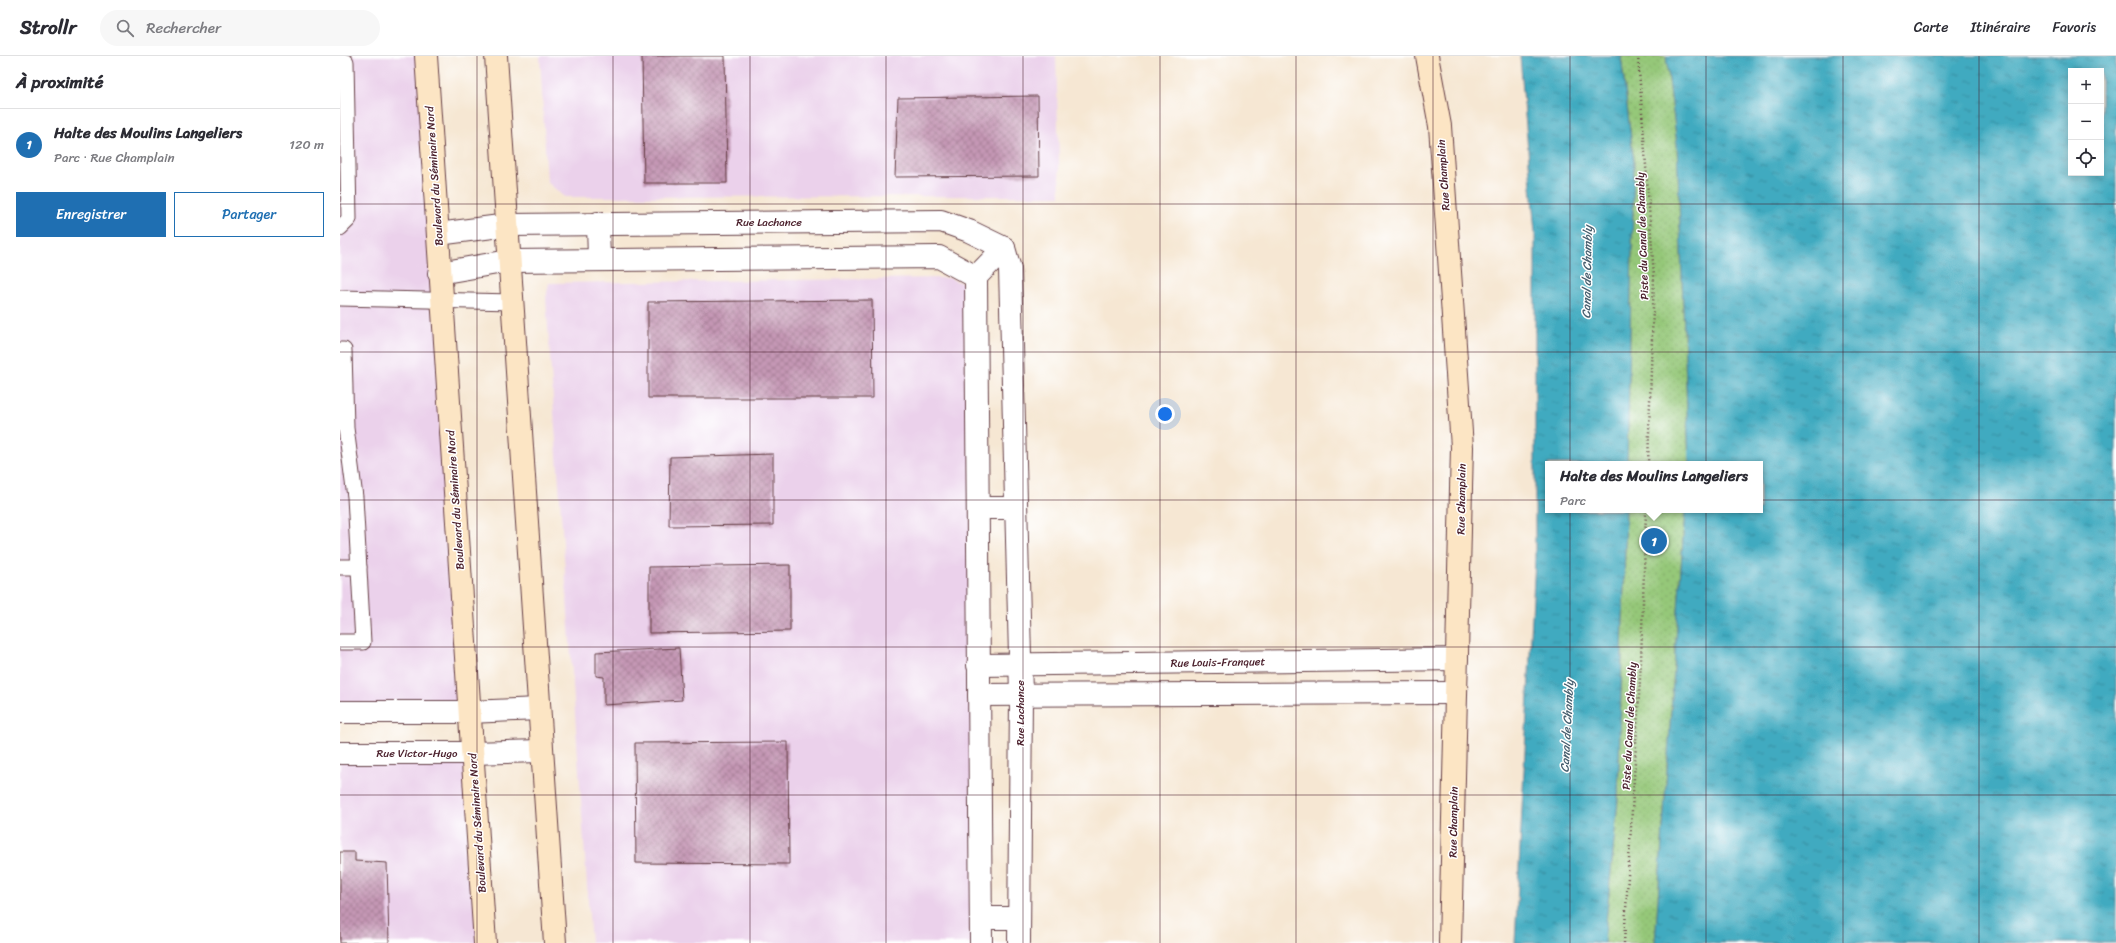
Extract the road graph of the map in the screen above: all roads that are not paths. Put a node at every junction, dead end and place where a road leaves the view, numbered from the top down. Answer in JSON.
{"nodes":[{"id":1,"x":426,"y":56,"type":"edge"},
{"id":2,"x":496,"y":56,"type":"edge"},
{"id":3,"x":1427,"y":56,"type":"edge"},
{"id":4,"x":340,"y":60,"type":"edge"},
{"id":5,"x":941,"y":221,"type":"junction"},
{"id":6,"x":598,"y":223,"type":"junction"},
{"id":7,"x":508,"y":225,"type":"junction"},
{"id":8,"x":340,"y":228,"type":"edge"},
{"id":9,"x":438,"y":234,"type":"junction"},
{"id":10,"x":1004,"y":248,"type":"junction"},
{"id":11,"x":939,"y":257,"type":"junction"},
{"id":12,"x":599,"y":260,"type":"junction"},
{"id":13,"x":509,"y":261,"type":"junction"},
{"id":14,"x":439,"y":273,"type":"junction"},
{"id":15,"x":976,"y":277,"type":"junction"},
{"id":16,"x":340,"y":298,"type":"edge"},
{"id":17,"x":441,"y":300,"type":"junction"},
{"id":18,"x":513,"y":302,"type":"junction"},
{"id":19,"x":340,"y":350,"type":"edge"},
{"id":20,"x":978,"y":508,"type":"junction"},
{"id":21,"x":1016,"y":508,"type":"junction"},
{"id":22,"x":359,"y":567,"type":"junction"},
{"id":23,"x":340,"y":568,"type":"edge"},
{"id":24,"x":340,"y":642,"type":"edge"},
{"id":25,"x":1457,"y":659,"type":"junction"},
{"id":26,"x":1020,"y":664,"type":"junction"},
{"id":27,"x":978,"y":665,"type":"junction"},
{"id":28,"x":1456,"y":693,"type":"junction"},
{"id":29,"x":1020,"y":694,"type":"junction"},
{"id":30,"x":979,"y":695,"type":"junction"},
{"id":31,"x":539,"y":709,"type":"junction"},
{"id":32,"x":340,"y":712,"type":"edge"},
{"id":33,"x":469,"y":712,"type":"junction"},
{"id":34,"x":542,"y":750,"type":"junction"},
{"id":35,"x":340,"y":753,"type":"edge"},
{"id":36,"x":472,"y":753,"type":"junction"},
{"id":37,"x":981,"y":918,"type":"junction"},
{"id":38,"x":1019,"y":918,"type":"junction"},
{"id":39,"x":485,"y":943,"type":"edge"},
{"id":40,"x":555,"y":943,"type":"edge"},
{"id":41,"x":981,"y":943,"type":"edge"},
{"id":42,"x":1019,"y":943,"type":"edge"},
{"id":43,"x":1450,"y":943,"type":"edge"}],
"edges":[{"from":1,"to":9,"type":"main road","name":"Boulevard du Séminaire Nord"},
{"from":2,"to":7,"type":"main road"},
{"from":3,"to":25,"type":"main road","name":"Rue Champlain"},
{"from":4,"to":8,"type":"lane"},
{"from":5,"to":6,"type":"street","name":"Rue Lachance"},
{"from":5,"to":10,"type":"street","name":"Rue Lachance"},
{"from":5,"to":11,"type":"street"},
{"from":6,"to":7,"type":"street","name":"Rue Lachance"},
{"from":6,"to":12,"type":"street"},
{"from":7,"to":9,"type":"street","name":"Rue Lachance"},
{"from":7,"to":13,"type":"main road"},
{"from":9,"to":14,"type":"main road","name":"Boulevard du Séminaire Nord"},
{"from":10,"to":15,"type":"street"},
{"from":10,"to":21,"type":"street","name":"Rue Lachance"},
{"from":11,"to":12,"type":"street"},
{"from":11,"to":15,"type":"street"},
{"from":12,"to":13,"type":"street"},
{"from":13,"to":14,"type":"street"},
{"from":13,"to":18,"type":"main road"},
{"from":14,"to":17,"type":"main road","name":"Boulevard du Séminaire Nord"},
{"from":15,"to":20,"type":"street"},
{"from":16,"to":17,"type":"lane"},
{"from":17,"to":18,"type":"lane"},
{"from":17,"to":33,"type":"main road","name":"Boulevard du Séminaire Nord"},
{"from":18,"to":31,"type":"main road"},
{"from":19,"to":22,"type":"lane"},
{"from":20,"to":21,"type":"street"},
{"from":20,"to":27,"type":"street"},
{"from":21,"to":26,"type":"street","name":"Rue Lachance"},
{"from":22,"to":23,"type":"lane"},
{"from":22,"to":24,"type":"lane"},
{"from":25,"to":26,"type":"street","name":"Rue Louis-Franquet"},
{"from":25,"to":28,"type":"main road","name":"Rue Champlain"},
{"from":26,"to":27,"type":"street","name":"Rue Louis-Franquet"},
{"from":26,"to":29,"type":"street","name":"Rue Lachance"},
{"from":27,"to":30,"type":"street"},
{"from":28,"to":29,"type":"street"},
{"from":28,"to":43,"type":"main road","name":"Rue Champlain"},
{"from":29,"to":30,"type":"street"},
{"from":29,"to":38,"type":"street","name":"Rue Lachance"},
{"from":30,"to":37,"type":"street"},
{"from":31,"to":33,"type":"street"},
{"from":31,"to":34,"type":"main road"},
{"from":32,"to":33,"type":"street"},
{"from":33,"to":36,"type":"main road","name":"Boulevard du Séminaire Nord"},
{"from":34,"to":36,"type":"street","name":"Rue Victor-Hugo"},
{"from":34,"to":40,"type":"main road"},
{"from":35,"to":36,"type":"street","name":"Rue Victor-Hugo"},
{"from":36,"to":39,"type":"main road","name":"Boulevard du Séminaire Nord"},
{"from":37,"to":38,"type":"street"},
{"from":37,"to":41,"type":"street"},
{"from":38,"to":42,"type":"street","name":"Rue Lachance"}]}
